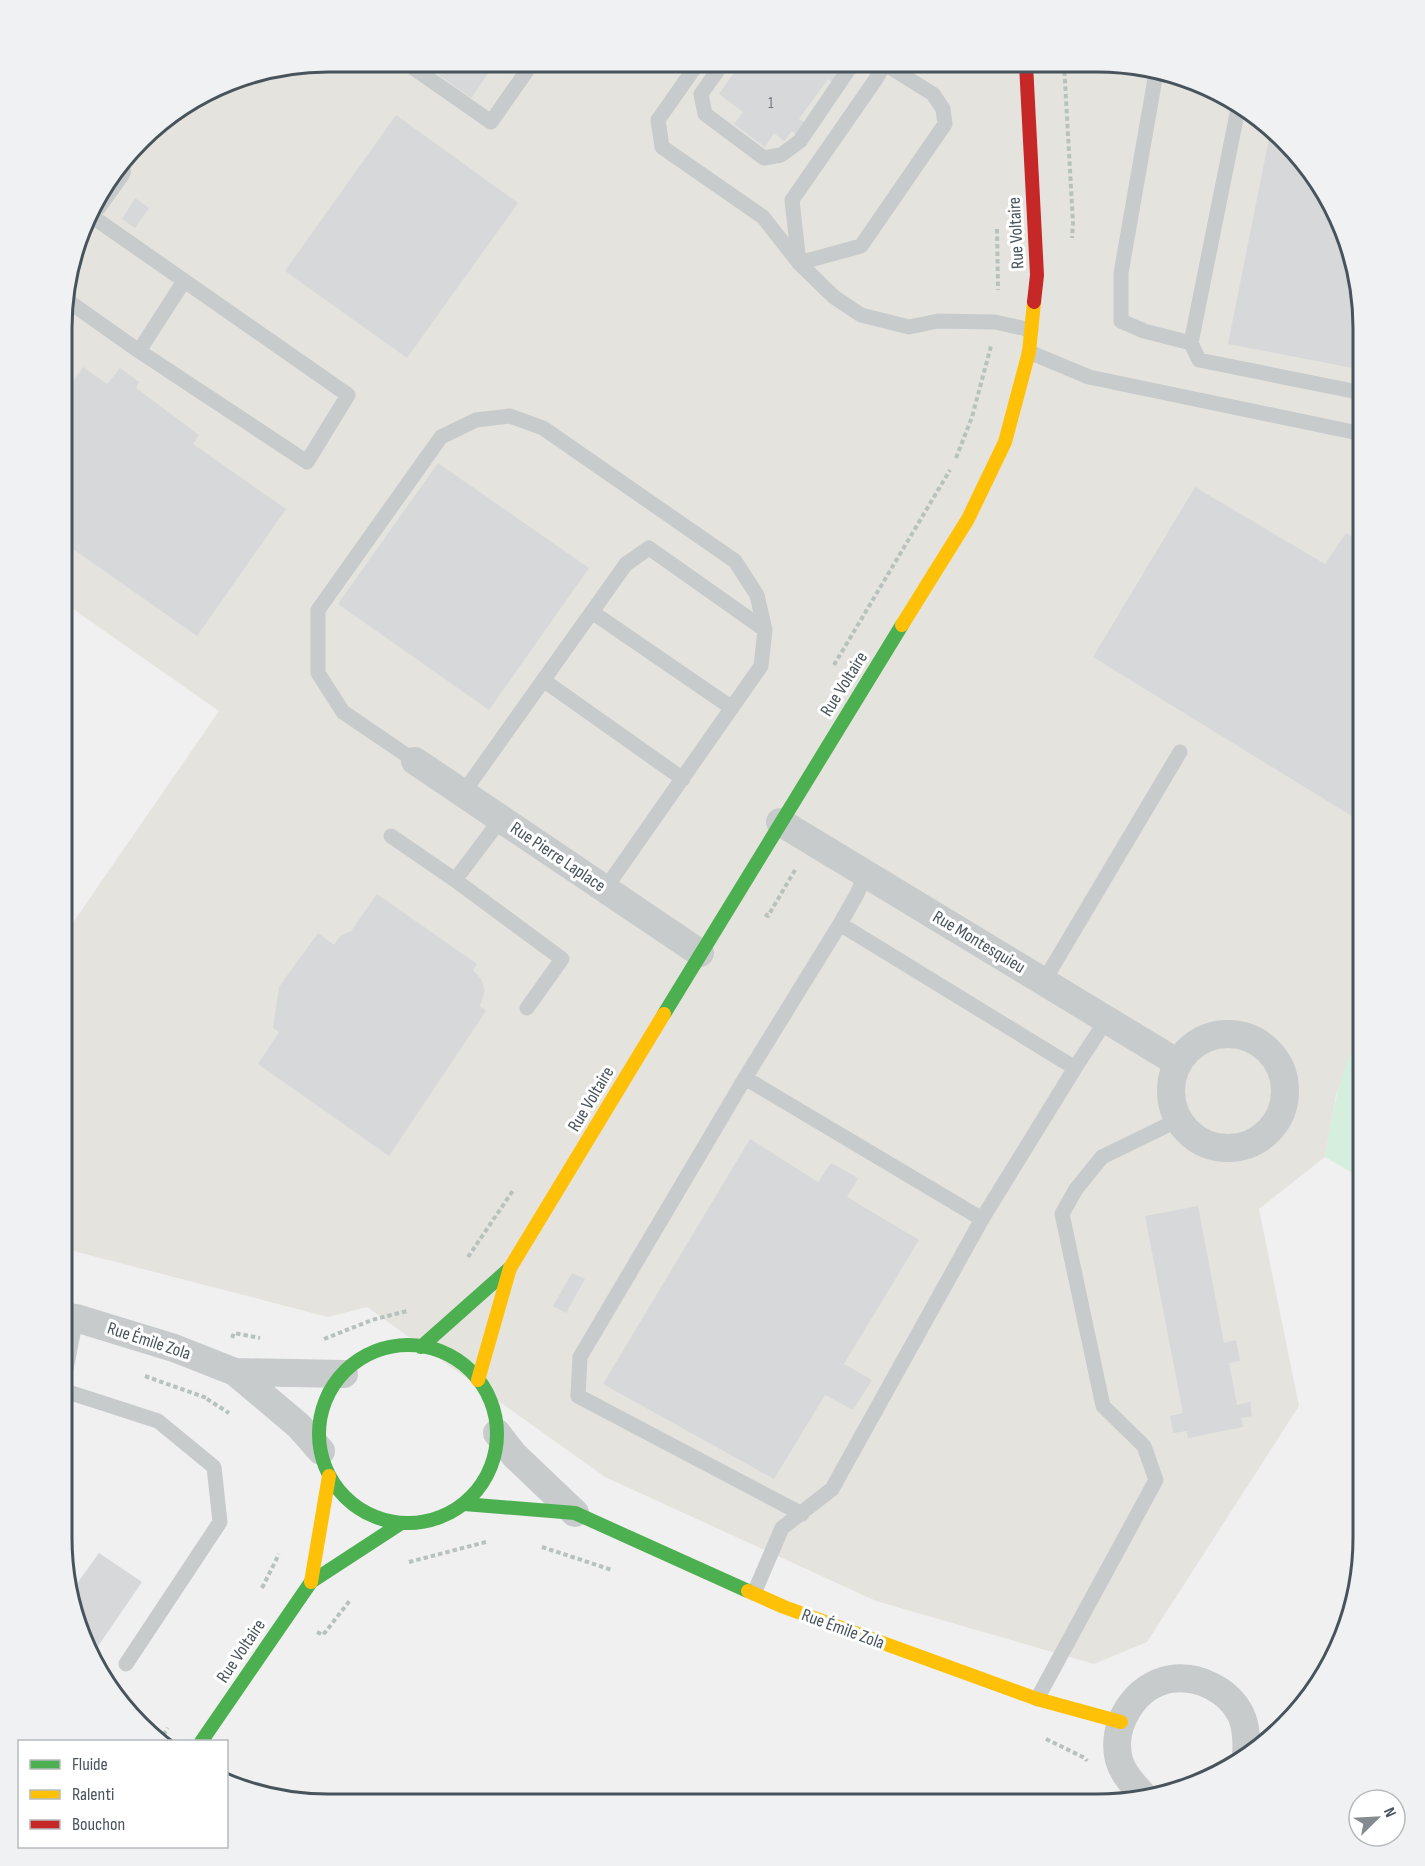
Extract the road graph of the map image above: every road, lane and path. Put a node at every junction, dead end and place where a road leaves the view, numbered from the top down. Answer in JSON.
{"nodes":[{"id":1,"x":419,"y":72,"type":"edge"},
{"id":2,"x":526,"y":72,"type":"edge"},
{"id":3,"x":692,"y":72,"type":"edge"},
{"id":4,"x":717,"y":72,"type":"edge"},
{"id":5,"x":847,"y":72,"type":"edge"},
{"id":6,"x":880,"y":72,"type":"edge"},
{"id":7,"x":898,"y":72,"type":"edge"},
{"id":8,"x":1026,"y":72,"type":"edge"},
{"id":9,"x":1155,"y":79,"type":"edge"},
{"id":10,"x":1237,"y":114,"type":"edge"},
{"id":11,"x":96,"y":219,"type":"edge"},
{"id":12,"x":799,"y":263,"type":"junction"},
{"id":13,"x":184,"y":281,"type":"junction"},
{"id":14,"x":73,"y":305,"type":"edge"},
{"id":15,"x":1031,"y":330,"type":"junction"},
{"id":16,"x":1191,"y":343,"type":"junction"},
{"id":17,"x":991,"y":346,"type":"dead end"},
{"id":18,"x":139,"y":351,"type":"junction"},
{"id":19,"x":1029,"y":352,"type":"junction"},
{"id":20,"x":1353,"y":391,"type":"edge"},
{"id":21,"x":1353,"y":432,"type":"edge"},
{"id":22,"x":592,"y":612,"type":"junction"},
{"id":23,"x":765,"y":630,"type":"junction"},
{"id":24,"x":833,"y":665,"type":"dead end"},
{"id":25,"x":543,"y":680,"type":"junction"},
{"id":26,"x":732,"y":708,"type":"junction"},
{"id":27,"x":1180,"y":752,"type":"dead end"},
{"id":28,"x":415,"y":761,"type":"joint"},
{"id":29,"x":683,"y":779,"type":"junction"},
{"id":30,"x":463,"y":793,"type":"junction"},
{"id":31,"x":501,"y":819,"type":"junction"},
{"id":32,"x":780,"y":822,"type":"junction"},
{"id":33,"x":391,"y":836,"type":"dead end"},
{"id":34,"x":866,"y":873,"type":"junction"},
{"id":35,"x":455,"y":880,"type":"junction"},
{"id":36,"x":605,"y":889,"type":"junction"},
{"id":37,"x":840,"y":924,"type":"junction"},
{"id":38,"x":700,"y":953,"type":"junction"},
{"id":39,"x":1044,"y":981,"type":"junction"},
{"id":40,"x":526,"y":1008,"type":"dead end"},
{"id":41,"x":1107,"y":1019,"type":"junction"},
{"id":42,"x":1178,"y":1063,"type":"junction"},
{"id":43,"x":1075,"y":1068,"type":"junction"},
{"id":44,"x":745,"y":1078,"type":"junction"},
{"id":45,"x":1178,"y":1120,"type":"junction"},
{"id":46,"x":516,"y":1186,"type":"dead end"},
{"id":47,"x":982,"y":1220,"type":"junction"},
{"id":48,"x":465,"y":1261,"type":"dead end"},
{"id":49,"x":510,"y":1268,"type":"junction"},
{"id":50,"x":416,"y":1309,"type":"dead end"},
{"id":51,"x":72,"y":1318,"type":"edge"},
{"id":52,"x":264,"y":1338,"type":"dead end"},
{"id":53,"x":316,"y":1340,"type":"dead end"},
{"id":54,"x":229,"y":1344,"type":"dead end"},
{"id":55,"x":421,"y":1347,"type":"junction"},
{"id":56,"x":235,"y":1372,"type":"junction"},
{"id":57,"x":344,"y":1374,"type":"junction"},
{"id":58,"x":478,"y":1380,"type":"junction"},
{"id":59,"x":72,"y":1393,"type":"edge"},
{"id":60,"x":207,"y":1399,"type":"dead end"},
{"id":61,"x":236,"y":1416,"type":"dead end"},
{"id":62,"x":498,"y":1433,"type":"junction"},
{"id":63,"x":325,"y":1464,"type":"junction"},
{"id":64,"x":465,"y":1504,"type":"junction"},
{"id":65,"x":575,"y":1513,"type":"junction"},
{"id":66,"x":802,"y":1514,"type":"junction"},
{"id":67,"x":400,"y":1524,"type":"junction"},
{"id":68,"x":489,"y":1542,"type":"dead end"},
{"id":69,"x":282,"y":1546,"type":"dead end"},
{"id":70,"x":532,"y":1546,"type":"dead end"},
{"id":71,"x":404,"y":1564,"type":"dead end"},
{"id":72,"x":620,"y":1573,"type":"dead end"},
{"id":73,"x":311,"y":1582,"type":"junction"},
{"id":74,"x":359,"y":1592,"type":"dead end"},
{"id":75,"x":754,"y":1593,"type":"junction"},
{"id":76,"x":258,"y":1596,"type":"dead end"},
{"id":77,"x":314,"y":1631,"type":"dead end"},
{"id":78,"x":126,"y":1664,"type":"dead end"},
{"id":79,"x":1038,"y":1699,"type":"junction"},
{"id":80,"x":1121,"y":1722,"type":"junction"},
{"id":81,"x":1037,"y":1735,"type":"dead end"},
{"id":82,"x":202,"y":1740,"type":"edge"},
{"id":83,"x":1247,"y":1746,"type":"edge"},
{"id":84,"x":1090,"y":1765,"type":"dead end"},
{"id":85,"x":1139,"y":1790,"type":"edge"}],
"edges":[{"from":1,"to":2,"type":"lane"},
{"from":3,"to":12,"type":"lane"},
{"from":4,"to":5,"type":"lane"},
{"from":6,"to":12,"type":"lane"},
{"from":7,"to":12,"type":"lane"},
{"from":8,"to":15,"type":"street","name":"Rue Voltaire"},
{"from":9,"to":16,"type":"lane"},
{"from":10,"to":16,"type":"lane"},
{"from":11,"to":13,"type":"lane"},
{"from":12,"to":15,"type":"lane"},
{"from":13,"to":18,"type":"lane"},
{"from":13,"to":18,"type":"lane"},
{"from":14,"to":18,"type":"lane"},
{"from":15,"to":19,"type":"street","name":"Rue Voltaire"},
{"from":16,"to":20,"type":"lane"},
{"from":17,"to":24,"type":"path"},
{"from":19,"to":21,"type":"lane"},
{"from":19,"to":32,"type":"street","name":"Rue Voltaire"},
{"from":22,"to":23,"type":"lane"},
{"from":22,"to":25,"type":"lane"},
{"from":22,"to":26,"type":"lane"},
{"from":23,"to":26,"type":"lane"},
{"from":23,"to":28,"type":"lane"},
{"from":25,"to":29,"type":"lane"},
{"from":25,"to":30,"type":"lane"},
{"from":26,"to":29,"type":"lane"},
{"from":27,"to":39,"type":"lane"},
{"from":28,"to":30,"type":"street","name":"Rue Pierre Laplace"},
{"from":29,"to":36,"type":"lane"},
{"from":30,"to":31,"type":"street","name":"Rue Pierre Laplace"},
{"from":31,"to":35,"type":"lane"},
{"from":31,"to":36,"type":"street","name":"Rue Pierre Laplace"},
{"from":32,"to":34,"type":"street","name":"Rue Montesquieu"},
{"from":32,"to":38,"type":"street","name":"Rue Voltaire"},
{"from":33,"to":35,"type":"lane"},
{"from":34,"to":37,"type":"lane"},
{"from":34,"to":39,"type":"street","name":"Rue Montesquieu"},
{"from":35,"to":40,"type":"lane"},
{"from":36,"to":38,"type":"street","name":"Rue Pierre Laplace"},
{"from":37,"to":43,"type":"lane"},
{"from":37,"to":44,"type":"lane"},
{"from":38,"to":49,"type":"street","name":"Rue Voltaire"},
{"from":39,"to":41,"type":"street","name":"Rue Montesquieu"},
{"from":41,"to":42,"type":"street","name":"Rue Montesquieu"},
{"from":41,"to":43,"type":"lane"},
{"from":42,"to":45,"type":"street"},
{"from":42,"to":45,"type":"street"},
{"from":43,"to":47,"type":"lane"},
{"from":44,"to":47,"type":"lane"},
{"from":44,"to":66,"type":"lane"},
{"from":45,"to":79,"type":"lane"},
{"from":46,"to":48,"type":"path"},
{"from":47,"to":66,"type":"lane"},
{"from":49,"to":55,"type":"street","name":"Rue Voltaire"},
{"from":49,"to":58,"type":"street","name":"Rue Voltaire"},
{"from":50,"to":53,"type":"path"},
{"from":51,"to":56,"type":"street","name":"Rue Émile Zola"},
{"from":52,"to":54,"type":"path"},
{"from":55,"to":57,"type":"street"},
{"from":55,"to":58,"type":"street"},
{"from":56,"to":57,"type":"street","name":"Rue Émile Zola"},
{"from":56,"to":63,"type":"street","name":"Rue Émile Zola"},
{"from":57,"to":63,"type":"street"},
{"from":58,"to":62,"type":"street"},
{"from":59,"to":78,"type":"lane"},
{"from":60,"to":61,"type":"path"},
{"from":62,"to":64,"type":"street"},
{"from":62,"to":65,"type":"street","name":"Rue Émile Zola"},
{"from":63,"to":67,"type":"street"},
{"from":63,"to":73,"type":"street","name":"Rue Voltaire"},
{"from":64,"to":65,"type":"street","name":"Rue Émile Zola"},
{"from":64,"to":67,"type":"street"},
{"from":65,"to":75,"type":"street","name":"Rue Émile Zola"},
{"from":66,"to":75,"type":"lane"},
{"from":67,"to":73,"type":"street","name":"Rue Voltaire"},
{"from":68,"to":71,"type":"path"},
{"from":69,"to":76,"type":"path"},
{"from":70,"to":72,"type":"path"},
{"from":73,"to":82,"type":"street","name":"Rue Voltaire"},
{"from":74,"to":77,"type":"path"},
{"from":75,"to":79,"type":"street","name":"Rue Émile Zola"},
{"from":79,"to":80,"type":"street","name":"Rue Émile Zola"},
{"from":80,"to":83,"type":"street"},
{"from":80,"to":85,"type":"street"},
{"from":81,"to":84,"type":"path"}]}
